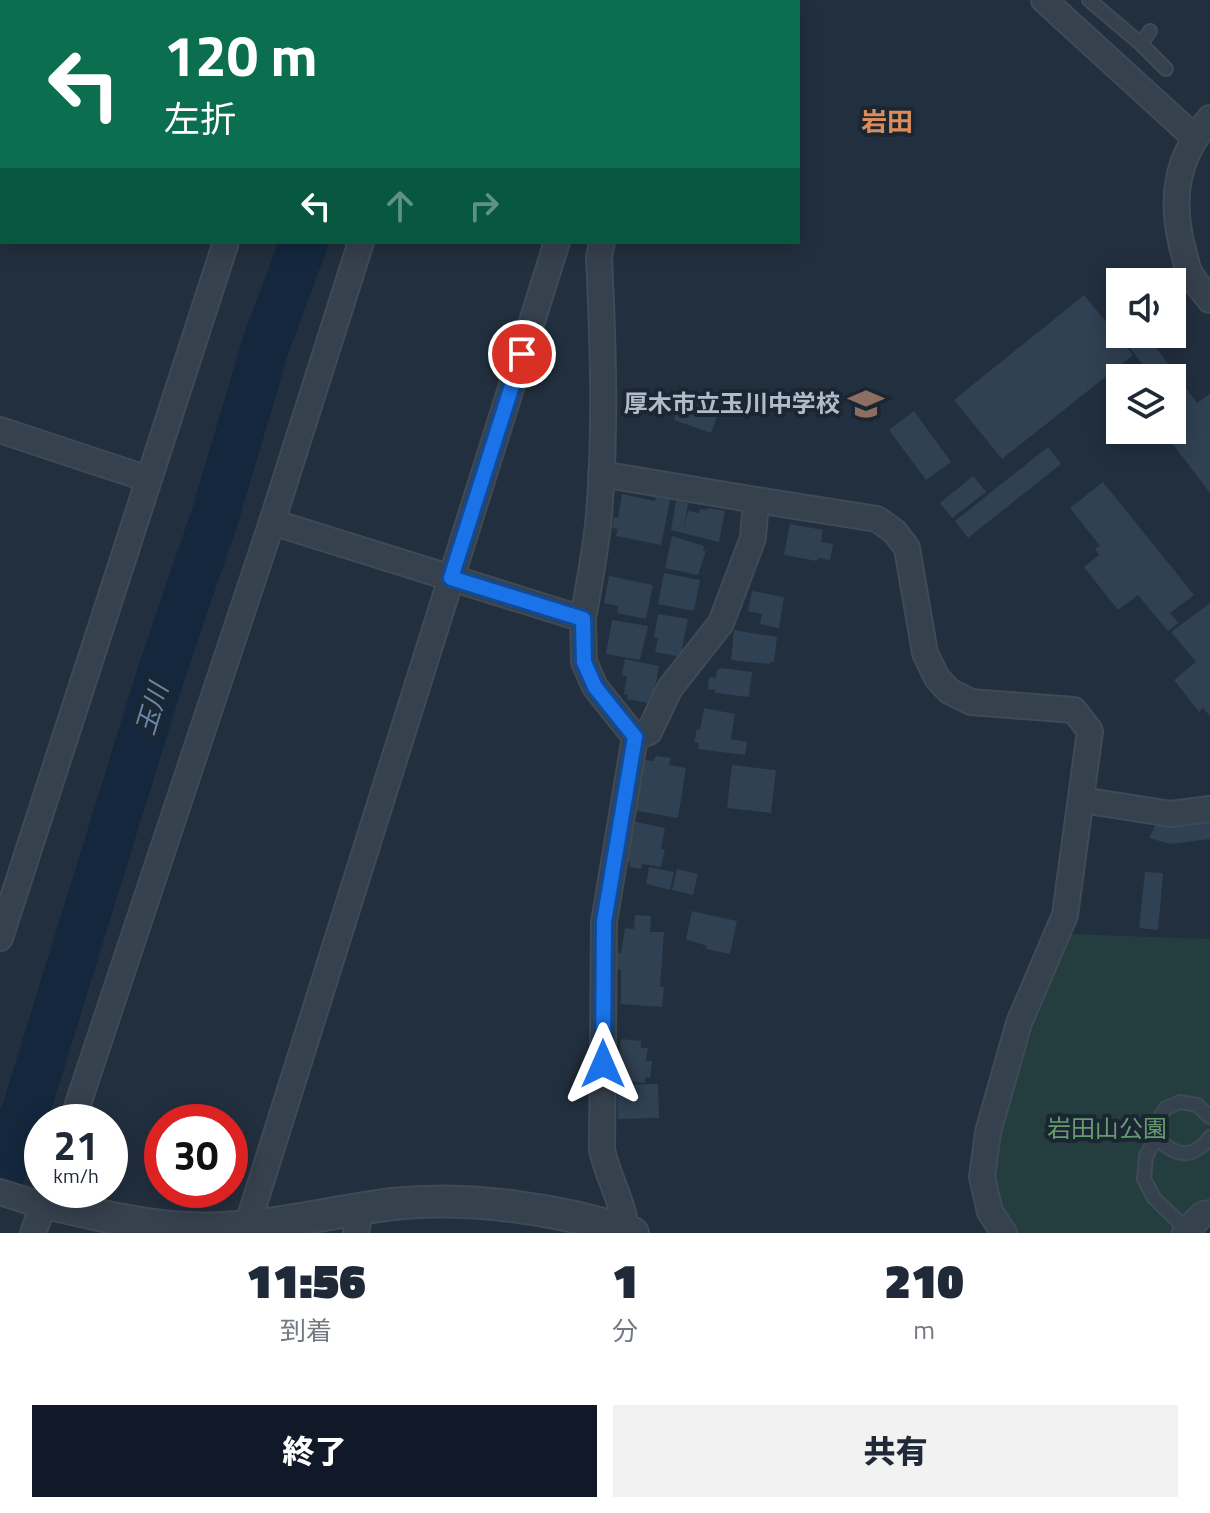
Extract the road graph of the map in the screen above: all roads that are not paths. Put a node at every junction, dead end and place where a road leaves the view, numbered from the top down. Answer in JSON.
{"nodes":[{"id":1,"x":1044,"y":0,"type":"edge"},
{"id":2,"x":1089,"y":0,"type":"edge"},
{"id":3,"x":1150,"y":31,"type":"dead end"},
{"id":4,"x":1141,"y":44,"type":"junction"},
{"id":5,"x":1166,"y":69,"type":"dead end"},
{"id":6,"x":1210,"y":118,"type":"edge"},
{"id":7,"x":1194,"y":137,"type":"junction"},
{"id":8,"x":225,"y":244,"type":"edge"},
{"id":9,"x":360,"y":244,"type":"edge"},
{"id":10,"x":556,"y":244,"type":"edge"},
{"id":11,"x":602,"y":244,"type":"edge"},
{"id":12,"x":1210,"y":300,"type":"edge"},
{"id":13,"x":0,"y":430,"type":"edge"},
{"id":14,"x":601,"y":474,"type":"junction"},
{"id":15,"x":148,"y":479,"type":"junction"},
{"id":16,"x":756,"y":500,"type":"junction"},
{"id":17,"x":272,"y":522,"type":"junction"},
{"id":18,"x":451,"y":578,"type":"junction"},
{"id":19,"x":583,"y":619,"type":"junction"},
{"id":20,"x":635,"y":737,"type":"junction"},
{"id":21,"x":1082,"y":800,"type":"junction"},
{"id":22,"x":1210,"y":809,"type":"edge"},
{"id":23,"x":0,"y":938,"type":"edge"},
{"id":24,"x":78,"y":1104,"type":"edge"},
{"id":25,"x":1210,"y":1117,"type":"edge"},
{"id":26,"x":1210,"y":1137,"type":"edge"},
{"id":27,"x":1156,"y":1138,"type":"junction"},
{"id":28,"x":0,"y":1192,"type":"edge"},
{"id":29,"x":24,"y":1197,"type":"edge"},
{"id":30,"x":41,"y":1208,"type":"edge"},
{"id":31,"x":74,"y":1208,"type":"edge"},
{"id":32,"x":1210,"y":1213,"type":"edge"},
{"id":33,"x":358,"y":1221,"type":"edge"},
{"id":34,"x":246,"y":1229,"type":"edge"},
{"id":35,"x":616,"y":1230,"type":"edge"},
{"id":36,"x":1186,"y":1231,"type":"edge"},
{"id":37,"x":33,"y":1233,"type":"edge"},
{"id":38,"x":1004,"y":1233,"type":"edge"}],
"edges":[{"from":1,"to":7,"type":"street"},
{"from":2,"to":4,"type":"lane"},
{"from":3,"to":4,"type":"lane"},
{"from":4,"to":5,"type":"lane"},
{"from":6,"to":7,"type":"street"},
{"from":7,"to":12,"type":"street"},
{"from":8,"to":15,"type":"street"},
{"from":9,"to":17,"type":"street"},
{"from":10,"to":18,"type":"street"},
{"from":11,"to":14,"type":"street"},
{"from":13,"to":15,"type":"street"},
{"from":14,"to":16,"type":"street"},
{"from":14,"to":19,"type":"street"},
{"from":15,"to":23,"type":"street"},
{"from":16,"to":20,"type":"street"},
{"from":16,"to":21,"type":"street"},
{"from":17,"to":18,"type":"street"},
{"from":17,"to":24,"type":"street"},
{"from":18,"to":19,"type":"street"},
{"from":18,"to":34,"type":"street"},
{"from":19,"to":20,"type":"street"},
{"from":20,"to":35,"type":"street"},
{"from":21,"to":22,"type":"street"},
{"from":21,"to":38,"type":"street"},
{"from":25,"to":27,"type":"lane"},
{"from":26,"to":27,"type":"lane"},
{"from":27,"to":36,"type":"lane"},
{"from":28,"to":29,"type":"street"},
{"from":30,"to":37,"type":"street"},
{"from":31,"to":34,"type":"street"},
{"from":32,"to":36,"type":"street"},
{"from":33,"to":34,"type":"street"},
{"from":33,"to":35,"type":"street"}]}
